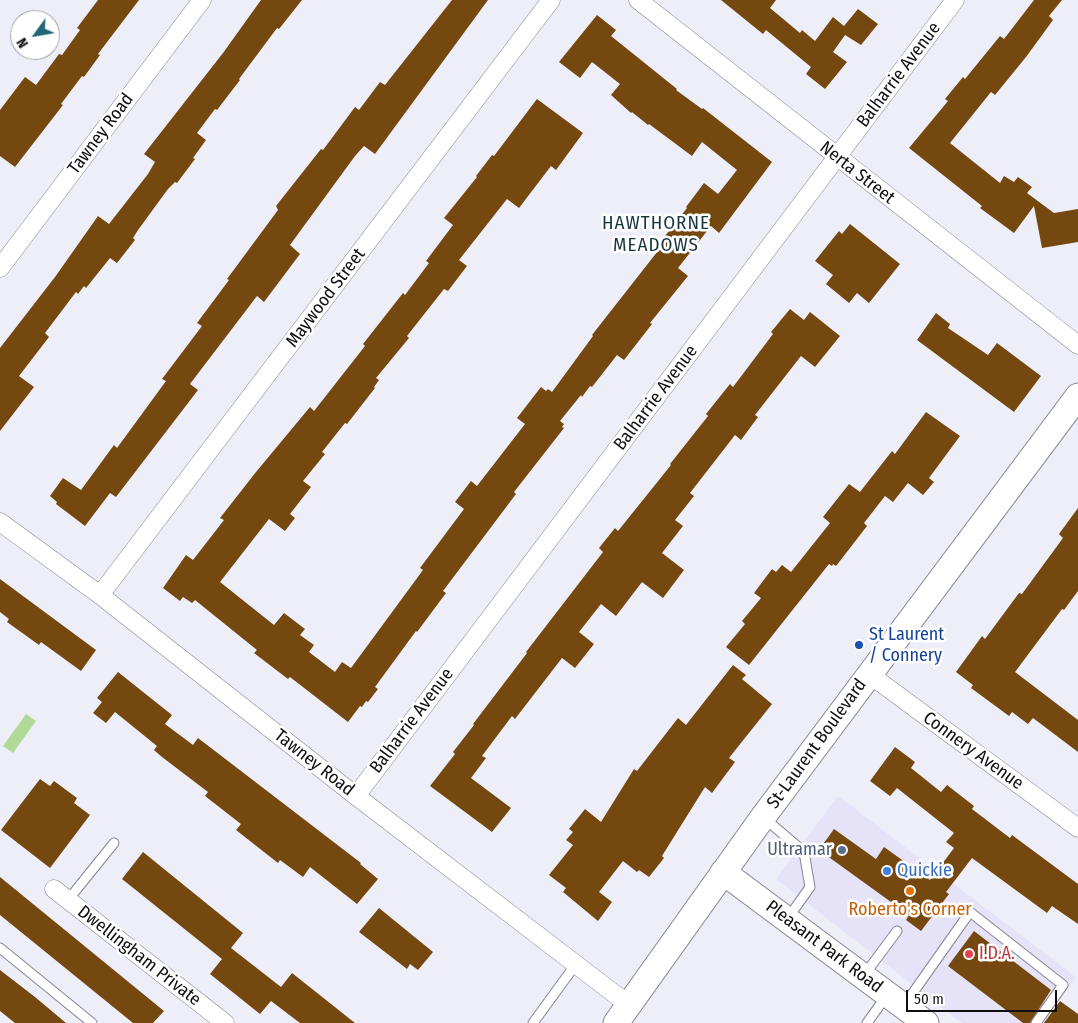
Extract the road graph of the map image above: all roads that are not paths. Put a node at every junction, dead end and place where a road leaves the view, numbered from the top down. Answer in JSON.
{"nodes":[{"id":1,"x":202,"y":0,"type":"edge"},
{"id":2,"x":551,"y":0,"type":"edge"},
{"id":3,"x":638,"y":0,"type":"edge"},
{"id":4,"x":955,"y":0,"type":"edge"},
{"id":5,"x":837,"y":158,"type":"junction"},
{"id":6,"x":0,"y":268,"type":"edge"},
{"id":7,"x":1078,"y":345,"type":"edge"},
{"id":8,"x":1078,"y":396,"type":"edge"},
{"id":9,"x":0,"y":522,"type":"edge"},
{"id":10,"x":100,"y":595,"type":"junction"},
{"id":11,"x":869,"y":674,"type":"junction"},
{"id":12,"x":356,"y":796,"type":"junction"},
{"id":13,"x":763,"y":817,"type":"junction"},
{"id":14,"x":1078,"y":828,"type":"edge"},
{"id":15,"x":114,"y":843,"type":"dead end"},
{"id":16,"x":723,"y":872,"type":"junction"},
{"id":17,"x":61,"y":894,"type":"joint"},
{"id":18,"x":787,"y":920,"type":"junction"},
{"id":19,"x":897,"y":931,"type":"dead end"},
{"id":20,"x":0,"y":948,"type":"edge"},
{"id":21,"x":576,"y":964,"type":"junction"},
{"id":22,"x":863,"y":977,"type":"junction"},
{"id":23,"x":895,"y":1000,"type":"junction"},
{"id":24,"x":623,"y":1014,"type":"edge"},
{"id":25,"x":92,"y":1023,"type":"edge"},
{"id":26,"x":225,"y":1023,"type":"edge"},
{"id":27,"x":533,"y":1023,"type":"edge"},
{"id":28,"x":867,"y":1023,"type":"edge"},
{"id":29,"x":926,"y":1023,"type":"edge"},
{"id":30,"x":1036,"y":1023,"type":"edge"}],
"edges":[{"from":1,"to":6,"type":"street","name":"Tawney Road"},
{"from":2,"to":10,"type":"street","name":"Maywood Street"},
{"from":3,"to":5,"type":"street","name":"Nerta Street"},
{"from":4,"to":5,"type":"street","name":"Balharrie Avenue"},
{"from":5,"to":7,"type":"street","name":"Nerta Street"},
{"from":5,"to":12,"type":"street","name":"Balharrie Avenue"},
{"from":8,"to":11,"type":"street","name":"St-Laurent Boulevard"},
{"from":9,"to":10,"type":"street","name":"Tawney Road"},
{"from":10,"to":12,"type":"street","name":"Tawney Road"},
{"from":11,"to":13,"type":"street","name":"St-Laurent Boulevard"},
{"from":11,"to":14,"type":"street","name":"Connery Avenue"},
{"from":12,"to":21,"type":"street","name":"Tawney Road"},
{"from":13,"to":16,"type":"street","name":"St-Laurent Boulevard"},
{"from":13,"to":18,"type":"lane"},
{"from":15,"to":17,"type":"lane"},
{"from":16,"to":18,"type":"street","name":"Pleasant Park Road"},
{"from":16,"to":24,"type":"street","name":"St-Laurent Boulevard"},
{"from":17,"to":26,"type":"street","name":"Dwellingham Private"},
{"from":18,"to":22,"type":"street","name":"Pleasant Park Road"},
{"from":19,"to":22,"type":"lane"},
{"from":20,"to":25,"type":"lane"},
{"from":21,"to":24,"type":"street","name":"Tawney Road"},
{"from":21,"to":27,"type":"lane"},
{"from":22,"to":23,"type":"street","name":"Pleasant Park Road"},
{"from":23,"to":28,"type":"lane"},
{"from":23,"to":29,"type":"street","name":"Pleasant Park Road"},
{"from":23,"to":30,"type":"lane"}]}
